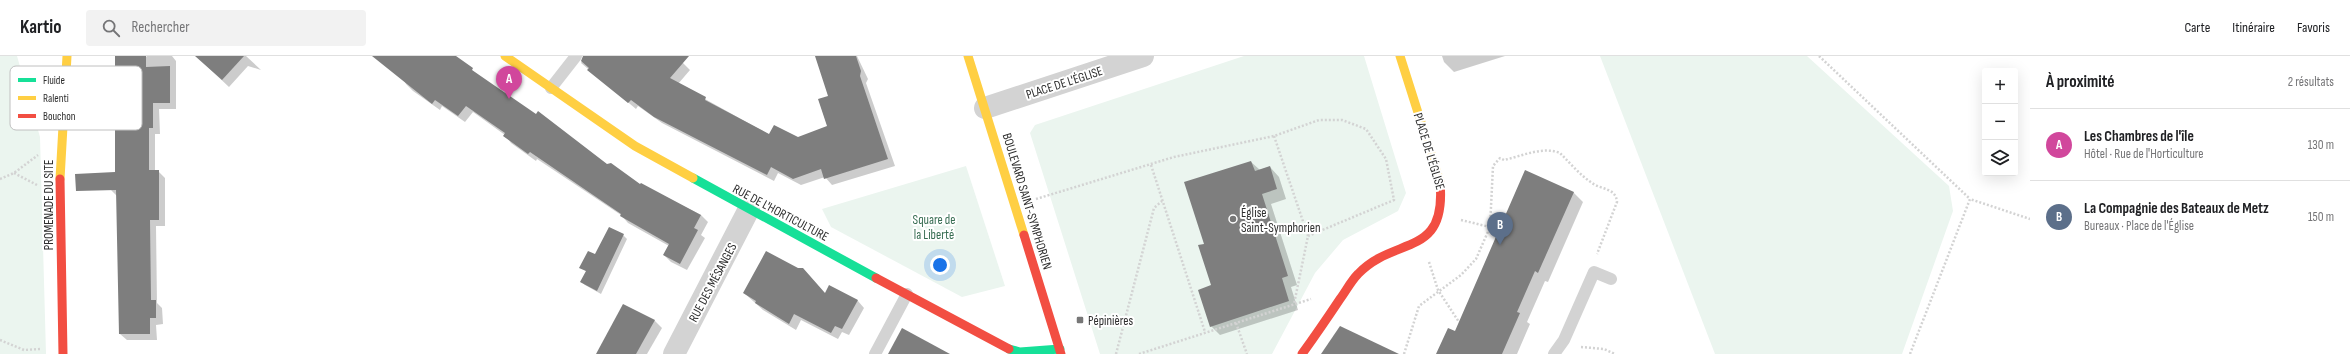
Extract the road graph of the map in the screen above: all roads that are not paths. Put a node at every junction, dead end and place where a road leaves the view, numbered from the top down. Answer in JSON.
{"nodes":[{"id":1,"x":67,"y":56,"type":"edge"},
{"id":2,"x":506,"y":56,"type":"edge"},
{"id":3,"x":576,"y":56,"type":"edge"},
{"id":4,"x":968,"y":56,"type":"edge"},
{"id":5,"x":1143,"y":56,"type":"edge"},
{"id":6,"x":1400,"y":56,"type":"edge"},
{"id":7,"x":66,"y":66,"type":"edge"},
{"id":8,"x":551,"y":88,"type":"junction"},
{"id":9,"x":985,"y":108,"type":"junction"},
{"id":10,"x":63,"y":130,"type":"edge"},
{"id":11,"x":749,"y":209,"type":"junction"},
{"id":12,"x":1611,"y":279,"type":"dead end"},
{"id":13,"x":906,"y":294,"type":"junction"},
{"id":14,"x":62,"y":351,"type":"edge"},
{"id":15,"x":1004,"y":351,"type":"edge"},
{"id":16,"x":1061,"y":352,"type":"edge"},
{"id":17,"x":674,"y":354,"type":"edge"},
{"id":18,"x":875,"y":354,"type":"edge"},
{"id":19,"x":1302,"y":354,"type":"edge"},
{"id":20,"x":1554,"y":354,"type":"edge"}],
"edges":[{"from":1,"to":7,"type":"street","name":"PROMENADE DU SITE"},
{"from":2,"to":8,"type":"street","name":"RUE DE L'HORTICULTURE"},
{"from":3,"to":8,"type":"lane"},
{"from":4,"to":9,"type":"street","name":"BOULEVARD SAINT-SYMPHORIEN"},
{"from":5,"to":9,"type":"street","name":"PLACE DE L'ÉGLISE"},
{"from":6,"to":19,"type":"street","name":"PLACE DE L'ÉGLISE"},
{"from":8,"to":11,"type":"street","name":"RUE DE L'HORTICULTURE"},
{"from":9,"to":16,"type":"street","name":"BOULEVARD SAINT-SYMPHORIEN"},
{"from":10,"to":14,"type":"street","name":"PROMENADE DU SITE"},
{"from":11,"to":13,"type":"street","name":"RUE DE L'HORTICULTURE"},
{"from":11,"to":17,"type":"street","name":"RUE DES MÉSANGES"},
{"from":12,"to":20,"type":"lane"},
{"from":13,"to":15,"type":"street","name":"RUE DE L'HORTICULTURE"},
{"from":13,"to":18,"type":"lane"},
{"from":15,"to":16,"type":"street","name":"RUE DE L'HORTICULTURE"}]}
